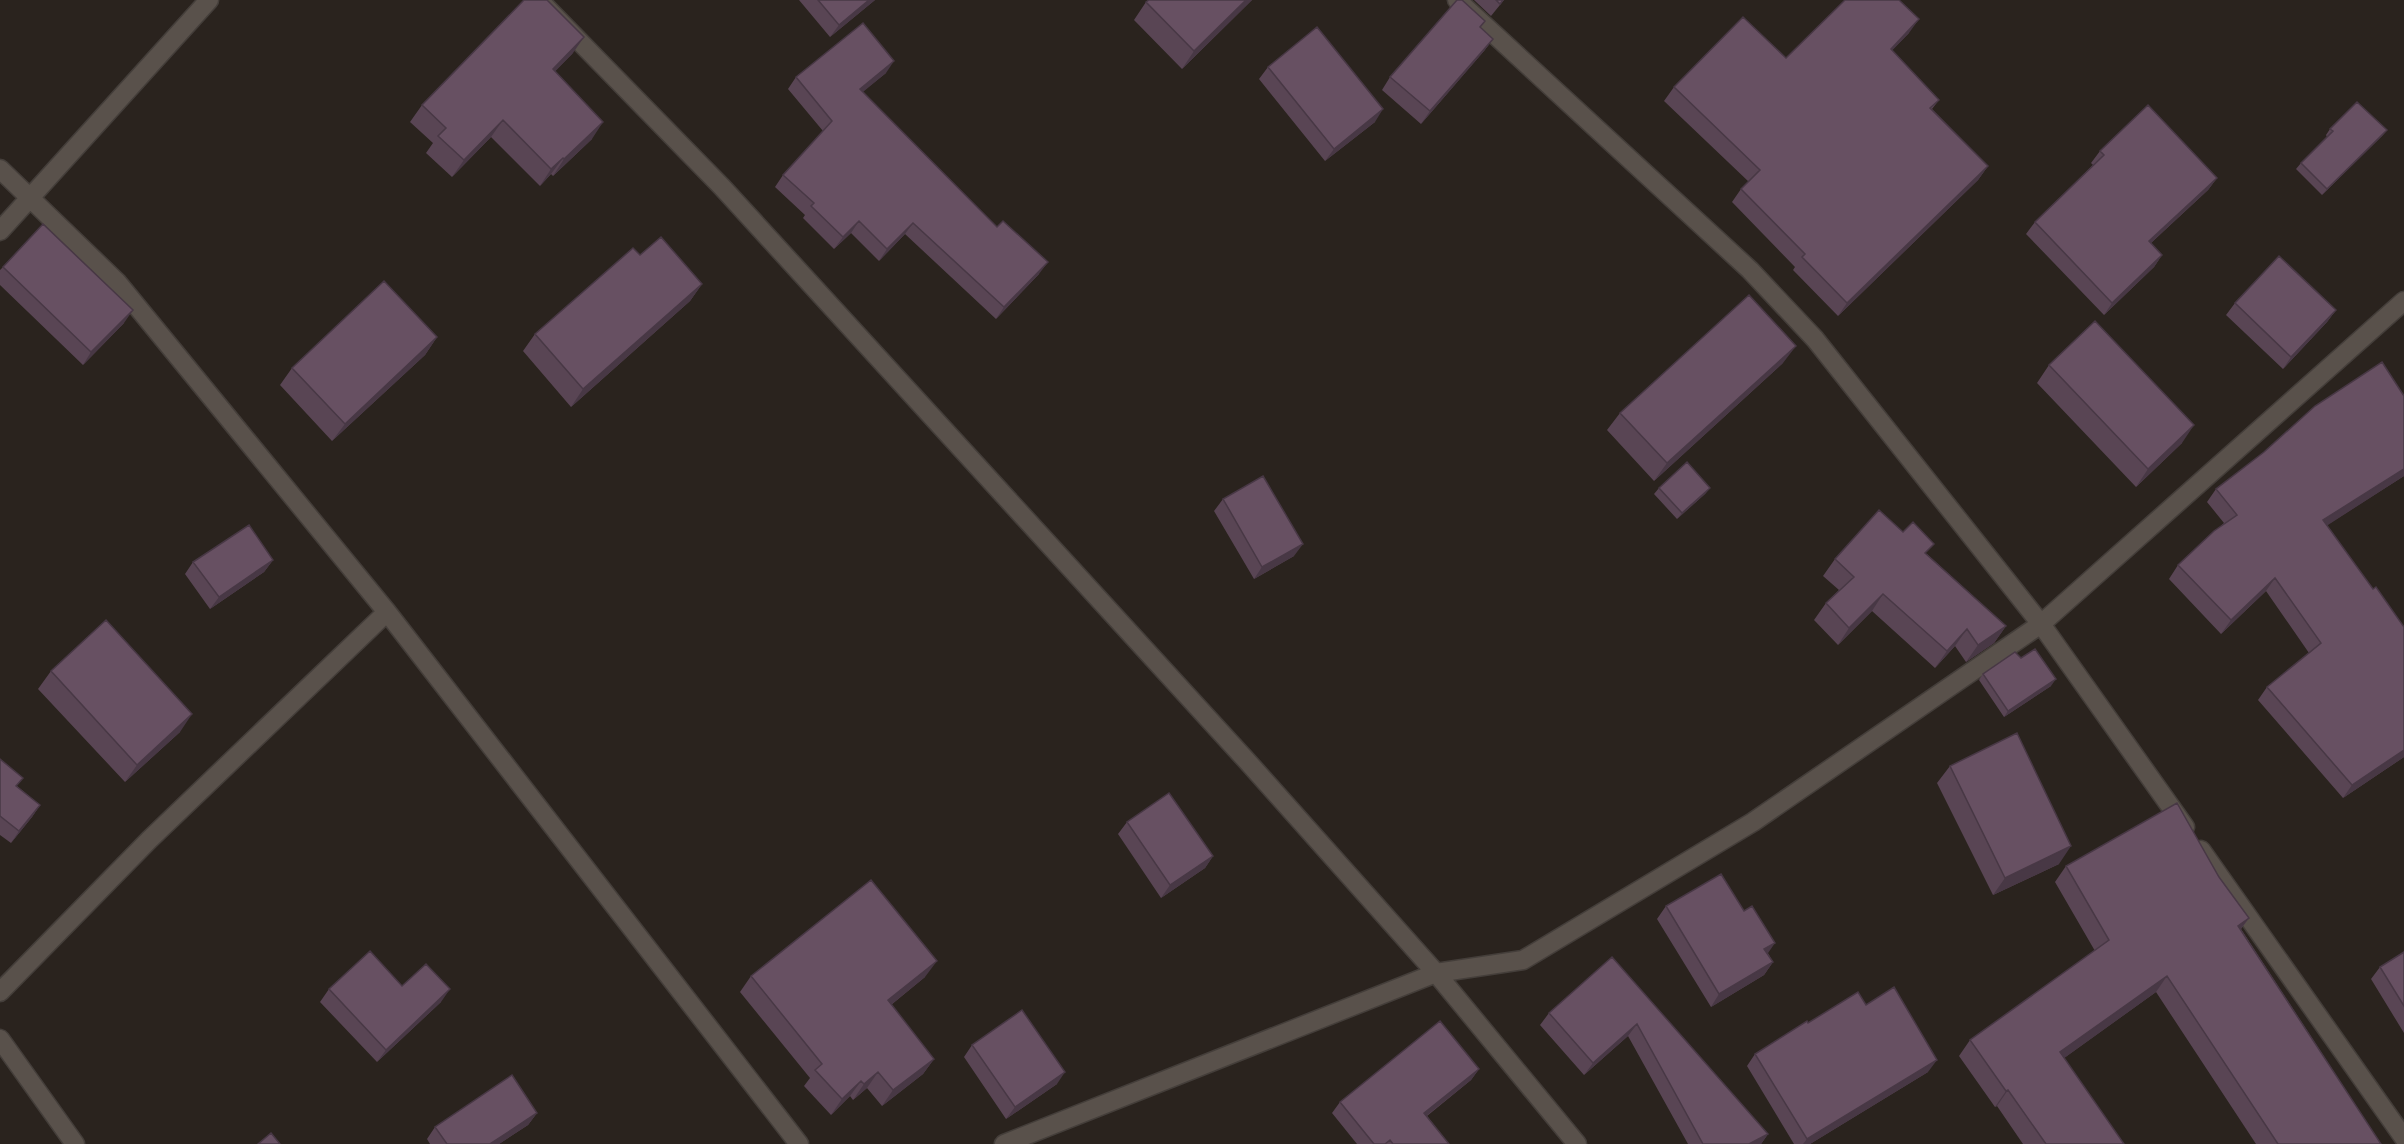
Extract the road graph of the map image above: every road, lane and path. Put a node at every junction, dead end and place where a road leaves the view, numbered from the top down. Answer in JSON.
{"nodes":[{"id":1,"x":209,"y":0,"type":"edge"},
{"id":2,"x":539,"y":0,"type":"edge"},
{"id":3,"x":1457,"y":0,"type":"edge"},
{"id":4,"x":0,"y":169,"type":"edge"},
{"id":5,"x":28,"y":198,"type":"junction"},
{"id":6,"x":0,"y":231,"type":"edge"},
{"id":7,"x":2404,"y":301,"type":"edge"},
{"id":8,"x":387,"y":612,"type":"junction"},
{"id":9,"x":2041,"y":624,"type":"junction"},
{"id":10,"x":1436,"y":973,"type":"junction"},
{"id":11,"x":0,"y":992,"type":"edge"},
{"id":12,"x":0,"y":1039,"type":"edge"},
{"id":13,"x":2404,"y":1138,"type":"edge"},
{"id":14,"x":75,"y":1144,"type":"edge"},
{"id":15,"x":799,"y":1144,"type":"edge"},
{"id":16,"x":1004,"y":1144,"type":"edge"},
{"id":17,"x":1577,"y":1144,"type":"edge"}],
"edges":[{"from":1,"to":5,"type":"street"},
{"from":2,"to":10,"type":"street"},
{"from":3,"to":9,"type":"street"},
{"from":4,"to":5,"type":"street"},
{"from":5,"to":6,"type":"street"},
{"from":5,"to":8,"type":"street"},
{"from":7,"to":9,"type":"street"},
{"from":8,"to":11,"type":"street"},
{"from":8,"to":15,"type":"street"},
{"from":9,"to":10,"type":"street"},
{"from":9,"to":13,"type":"street"},
{"from":10,"to":16,"type":"street"},
{"from":10,"to":17,"type":"street"},
{"from":12,"to":14,"type":"street"}]}
